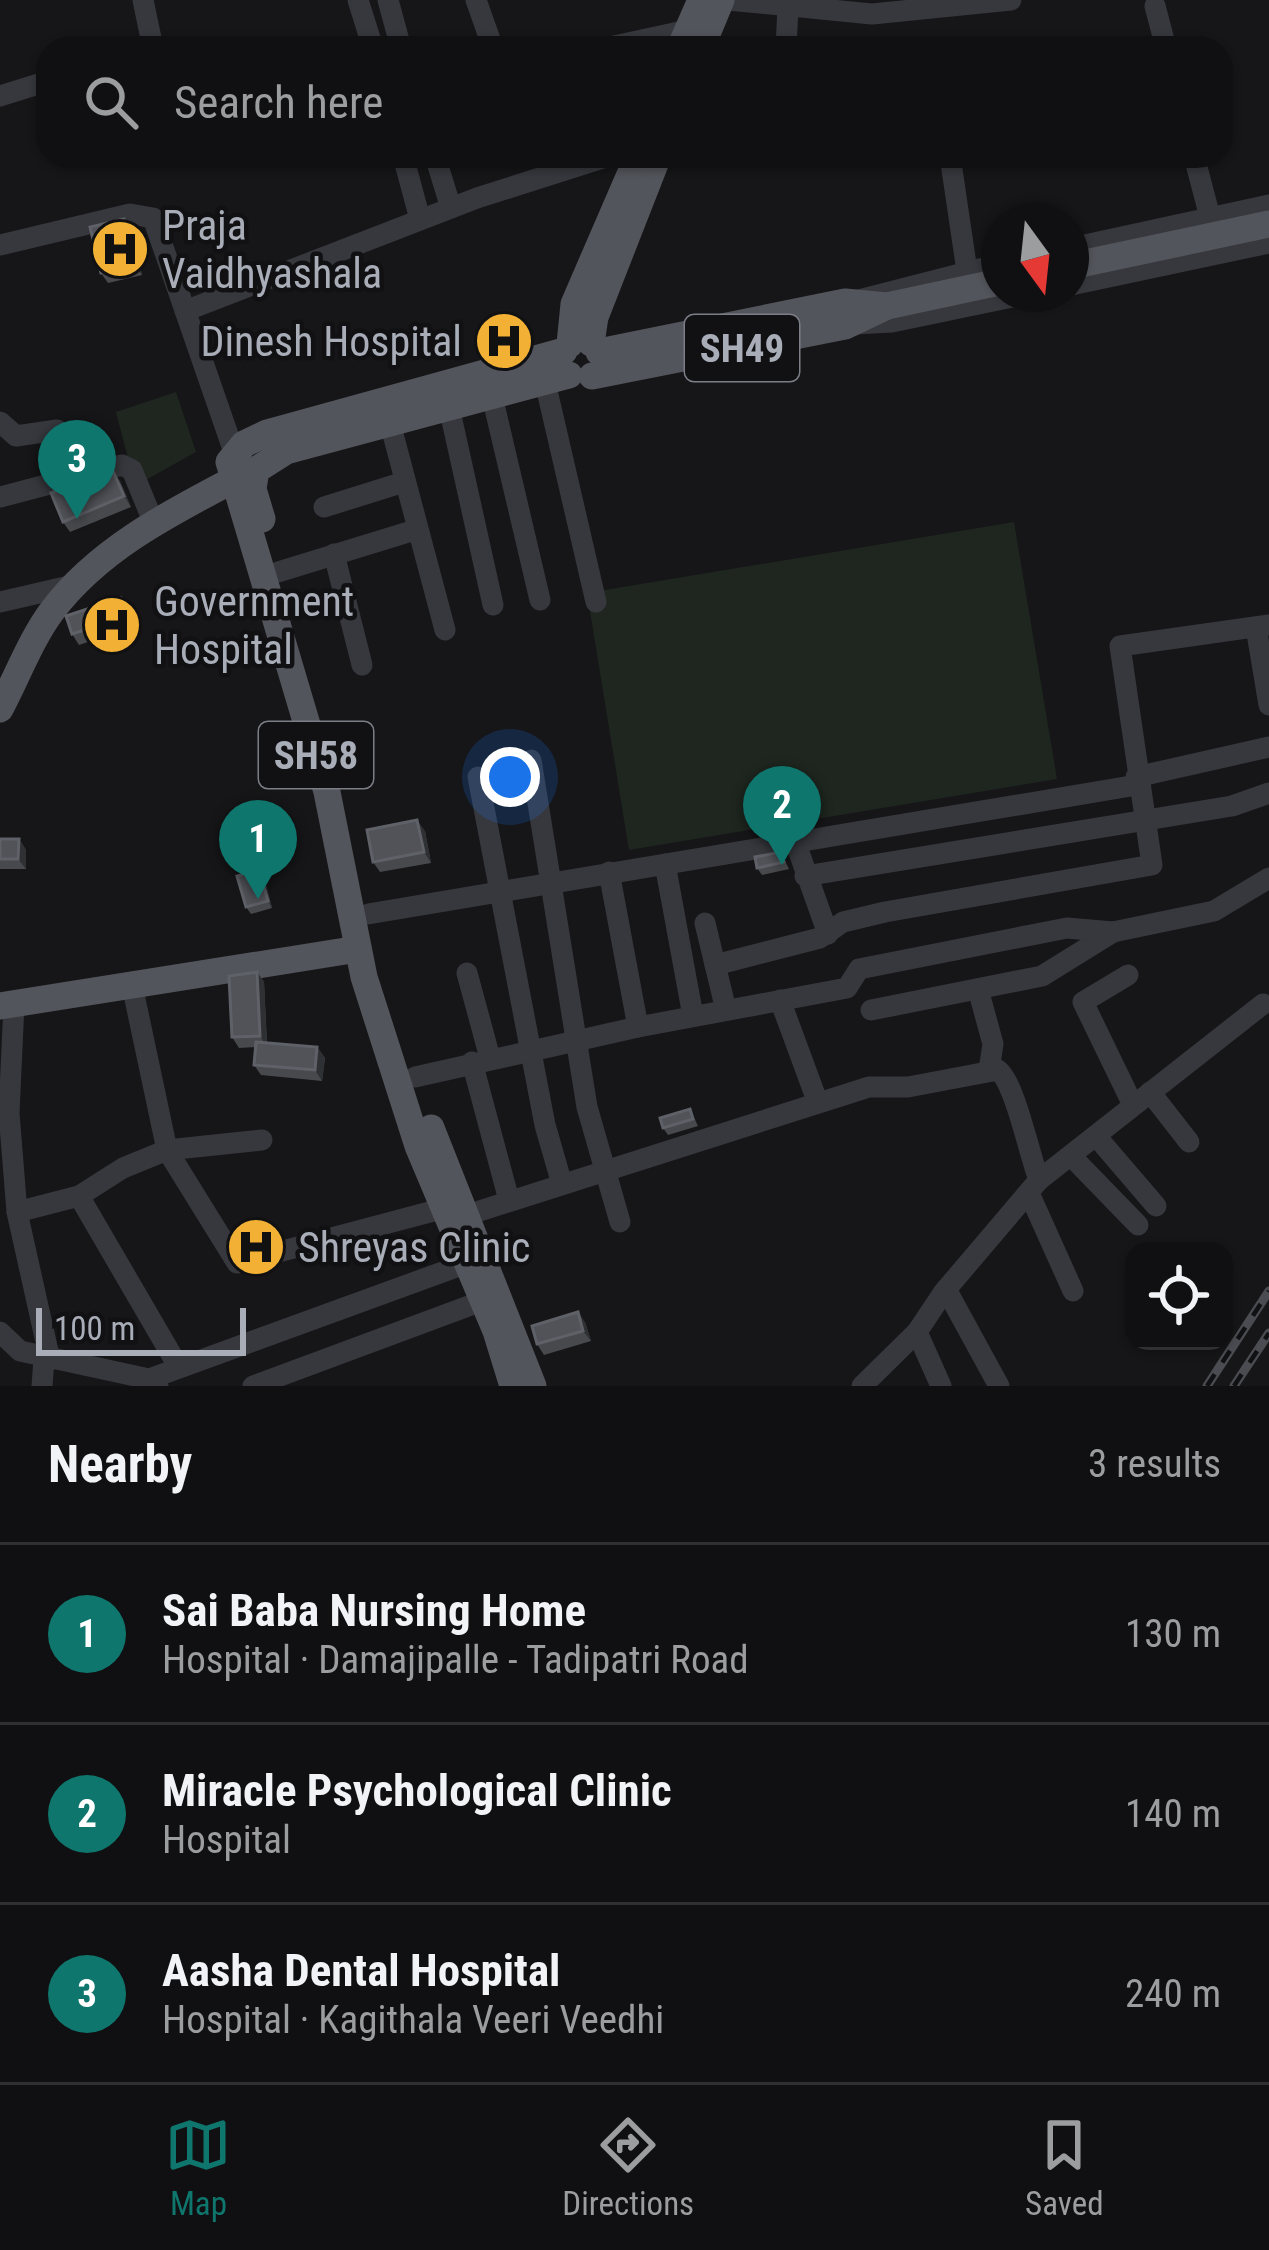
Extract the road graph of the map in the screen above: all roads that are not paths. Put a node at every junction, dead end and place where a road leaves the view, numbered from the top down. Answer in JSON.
{"nodes":[{"id":1,"x":142,"y":0,"type":"edge"},
{"id":2,"x":358,"y":0,"type":"edge"},
{"id":3,"x":388,"y":0,"type":"edge"},
{"id":4,"x":476,"y":0,"type":"edge"},
{"id":5,"x":700,"y":0,"type":"edge"},
{"id":6,"x":724,"y":0,"type":"edge"},
{"id":7,"x":995,"y":1,"type":"edge"},
{"id":8,"x":821,"y":5,"type":"edge"},
{"id":9,"x":1155,"y":6,"type":"dead end"},
{"id":10,"x":788,"y":7,"type":"junction"},
{"id":11,"x":150,"y":36,"type":"edge"},
{"id":12,"x":369,"y":36,"type":"edge"},
{"id":13,"x":398,"y":36,"type":"edge"},
{"id":14,"x":489,"y":36,"type":"edge"},
{"id":15,"x":691,"y":36,"type":"edge"},
{"id":16,"x":695,"y":36,"type":"edge"},
{"id":17,"x":787,"y":36,"type":"edge"},
{"id":18,"x":1163,"y":36,"type":"edge"},
{"id":19,"x":36,"y":85,"type":"edge"},
{"id":20,"x":0,"y":96,"type":"edge"},
{"id":21,"x":406,"y":168,"type":"edge"},
{"id":22,"x":439,"y":168,"type":"edge"},
{"id":23,"x":601,"y":168,"type":"edge"},
{"id":24,"x":636,"y":168,"type":"edge"},
{"id":25,"x":952,"y":168,"type":"edge"},
{"id":26,"x":1197,"y":168,"type":"edge"},
{"id":27,"x":1269,"y":205,"type":"edge"},
{"id":28,"x":451,"y":208,"type":"junction"},
{"id":29,"x":1210,"y":217,"type":"junction"},
{"id":30,"x":420,"y":219,"type":"junction"},
{"id":31,"x":1269,"y":224,"type":"edge"},
{"id":32,"x":1269,"y":243,"type":"edge"},
{"id":33,"x":1089,"y":244,"type":"edge"},
{"id":34,"x":0,"y":245,"type":"edge"},
{"id":35,"x":1089,"y":262,"type":"edge"},
{"id":36,"x":981,"y":268,"type":"edge"},
{"id":37,"x":968,"y":271,"type":"junction"},
{"id":38,"x":1089,"y":281,"type":"edge"},
{"id":39,"x":981,"y":286,"type":"edge"},
{"id":40,"x":981,"y":303,"type":"edge"},
{"id":41,"x":185,"y":311,"type":"junction"},
{"id":42,"x":854,"y":312,"type":"junction"},
{"id":43,"x":576,"y":360,"type":"junction"},
{"id":44,"x":492,"y":396,"type":"junction"},
{"id":45,"x":448,"y":407,"type":"junction"},
{"id":46,"x":0,"y":422,"type":"edge"},
{"id":47,"x":390,"y":423,"type":"junction"},
{"id":48,"x":57,"y":430,"type":"dead end"},
{"id":49,"x":243,"y":471,"type":"junction"},
{"id":50,"x":404,"y":482,"type":"junction"},
{"id":51,"x":0,"y":497,"type":"edge"},
{"id":52,"x":324,"y":507,"type":"dead end"},
{"id":53,"x":152,"y":521,"type":"junction"},
{"id":54,"x":416,"y":530,"type":"junction"},
{"id":55,"x":334,"y":554,"type":"junction"},
{"id":56,"x":278,"y":572,"type":"junction"},
{"id":57,"x":72,"y":592,"type":"junction"},
{"id":58,"x":541,"y":600,"type":"dead end"},
{"id":59,"x":0,"y":602,"type":"edge"},
{"id":60,"x":596,"y":602,"type":"dead end"},
{"id":61,"x":493,"y":605,"type":"dead end"},
{"id":62,"x":1263,"y":626,"type":"edge"},
{"id":63,"x":445,"y":630,"type":"dead end"},
{"id":64,"x":362,"y":665,"type":"dead end"},
{"id":65,"x":1269,"y":705,"type":"edge"},
{"id":66,"x":0,"y":709,"type":"edge"},
{"id":67,"x":0,"y":734,"type":"edge"},
{"id":68,"x":1269,"y":747,"type":"edge"},
{"id":69,"x":531,"y":760,"type":"dead end"},
{"id":70,"x":478,"y":778,"type":"dead end"},
{"id":71,"x":1136,"y":781,"type":"junction"},
{"id":72,"x":1269,"y":793,"type":"edge"},
{"id":73,"x":1144,"y":818,"type":"junction"},
{"id":74,"x":796,"y":844,"type":"junction"},
{"id":75,"x":665,"y":864,"type":"junction"},
{"id":76,"x":609,"y":872,"type":"junction"},
{"id":77,"x":805,"y":876,"type":"junction"},
{"id":78,"x":1269,"y":878,"type":"edge"},
{"id":79,"x":554,"y":881,"type":"junction"},
{"id":80,"x":501,"y":890,"type":"junction"},
{"id":81,"x":368,"y":914,"type":"junction"},
{"id":82,"x":706,"y":923,"type":"dead end"},
{"id":83,"x":1113,"y":932,"type":"junction"},
{"id":84,"x":828,"y":934,"type":"junction"},
{"id":85,"x":358,"y":949,"type":"junction"},
{"id":86,"x":715,"y":965,"type":"junction"},
{"id":87,"x":467,"y":973,"type":"dead end"},
{"id":88,"x":1127,"y":975,"type":"dead end"},
{"id":89,"x":132,"y":985,"type":"junction"},
{"id":90,"x":978,"y":989,"type":"junction"},
{"id":91,"x":780,"y":1000,"type":"junction"},
{"id":92,"x":1263,"y":1004,"type":"dead end"},
{"id":93,"x":7,"y":1005,"type":"edge"},
{"id":94,"x":726,"y":1010,"type":"junction"},
{"id":95,"x":871,"y":1010,"type":"dead end"},
{"id":96,"x":693,"y":1016,"type":"junction"},
{"id":97,"x":638,"y":1027,"type":"junction"},
{"id":98,"x":579,"y":1039,"type":"junction"},
{"id":99,"x":532,"y":1049,"type":"junction"},
{"id":100,"x":481,"y":1060,"type":"junction"},
{"id":101,"x":989,"y":1070,"type":"junction"},
{"id":102,"x":415,"y":1077,"type":"junction"},
{"id":103,"x":1141,"y":1099,"type":"junction"},
{"id":104,"x":818,"y":1103,"type":"junction"},
{"id":105,"x":1096,"y":1136,"type":"junction"},
{"id":106,"x":262,"y":1140,"type":"dead end"},
{"id":107,"x":1189,"y":1142,"type":"dead end"},
{"id":108,"x":166,"y":1150,"type":"junction"},
{"id":109,"x":1072,"y":1158,"type":"junction"},
{"id":110,"x":605,"y":1170,"type":"junction"},
{"id":111,"x":562,"y":1184,"type":"junction"},
{"id":112,"x":1034,"y":1186,"type":"junction"},
{"id":113,"x":79,"y":1196,"type":"junction"},
{"id":114,"x":509,"y":1200,"type":"junction"},
{"id":115,"x":1156,"y":1206,"type":"dead end"},
{"id":116,"x":17,"y":1212,"type":"junction"},
{"id":117,"x":454,"y":1212,"type":"junction"},
{"id":118,"x":620,"y":1222,"type":"dead end"},
{"id":119,"x":1138,"y":1225,"type":"dead end"},
{"id":120,"x":475,"y":1260,"type":"junction"},
{"id":121,"x":946,"y":1289,"type":"junction"},
{"id":122,"x":1073,"y":1291,"type":"dead end"},
{"id":123,"x":482,"y":1301,"type":"junction"},
{"id":124,"x":917,"y":1332,"type":"junction"},
{"id":125,"x":0,"y":1334,"type":"edge"},
{"id":126,"x":47,"y":1359,"type":"junction"},
{"id":127,"x":178,"y":1366,"type":"junction"},
{"id":128,"x":154,"y":1383,"type":"edge"},
{"id":129,"x":42,"y":1386,"type":"edge"},
{"id":130,"x":253,"y":1386,"type":"edge"},
{"id":131,"x":513,"y":1386,"type":"edge"},
{"id":132,"x":533,"y":1386,"type":"edge"},
{"id":133,"x":862,"y":1386,"type":"edge"},
{"id":134,"x":941,"y":1386,"type":"edge"},
{"id":135,"x":1000,"y":1386,"type":"edge"}],
"edges":[{"from":1,"to":11,"type":"street"},
{"from":2,"to":12,"type":"street"},
{"from":3,"to":13,"type":"street"},
{"from":4,"to":14,"type":"street"},
{"from":5,"to":15,"type":"main road"},
{"from":6,"to":10,"type":"street"},
{"from":6,"to":16,"type":"main road"},
{"from":7,"to":8,"type":"street"},
{"from":8,"to":10,"type":"street"},
{"from":9,"to":18,"type":"street"},
{"from":10,"to":17,"type":"street"},
{"from":19,"to":20,"type":"street"},
{"from":21,"to":30,"type":"street"},
{"from":22,"to":28,"type":"street"},
{"from":23,"to":28,"type":"street"},
{"from":24,"to":43,"type":"main road"},
{"from":25,"to":37,"type":"street"},
{"from":26,"to":29,"type":"street"},
{"from":27,"to":29,"type":"street"},
{"from":28,"to":30,"type":"street"},
{"from":29,"to":33,"type":"street"},
{"from":30,"to":41,"type":"street"},
{"from":31,"to":35,"type":"main road"},
{"from":32,"to":38,"type":"street"},
{"from":34,"to":41,"type":"street"},
{"from":36,"to":37,"type":"street"},
{"from":37,"to":42,"type":"street"},
{"from":39,"to":42,"type":"main road","number":"SH49"},
{"from":40,"to":42,"type":"street"},
{"from":41,"to":49,"type":"street"},
{"from":42,"to":43,"type":"main road","number":"SH49"},
{"from":43,"to":44,"type":"main road"},
{"from":43,"to":49,"type":"main road"},
{"from":43,"to":60,"type":"street"},
{"from":44,"to":45,"type":"main road"},
{"from":44,"to":58,"type":"street"},
{"from":45,"to":47,"type":"main road"},
{"from":45,"to":61,"type":"street"},
{"from":46,"to":48,"type":"street"},
{"from":47,"to":49,"type":"main road"},
{"from":47,"to":50,"type":"street"},
{"from":49,"to":53,"type":"main road"},
{"from":49,"to":56,"type":"main road","number":"SH58"},
{"from":49,"to":85,"type":"main road","number":"SH58"},
{"from":50,"to":52,"type":"street"},
{"from":50,"to":54,"type":"street"},
{"from":51,"to":53,"type":"street"},
{"from":53,"to":57,"type":"main road"},
{"from":54,"to":55,"type":"street"},
{"from":54,"to":63,"type":"street"},
{"from":55,"to":56,"type":"street"},
{"from":55,"to":64,"type":"street"},
{"from":56,"to":81,"type":"main road","number":"SH58"},
{"from":57,"to":59,"type":"street"},
{"from":57,"to":66,"type":"main road"},
{"from":57,"to":67,"type":"main road"},
{"from":62,"to":65,"type":"street"},
{"from":62,"to":71,"type":"street"},
{"from":68,"to":71,"type":"street"},
{"from":69,"to":79,"type":"street"},
{"from":70,"to":80,"type":"street"},
{"from":71,"to":73,"type":"street"},
{"from":71,"to":74,"type":"street"},
{"from":72,"to":73,"type":"street"},
{"from":73,"to":77,"type":"street"},
{"from":73,"to":84,"type":"street"},
{"from":74,"to":75,"type":"street"},
{"from":74,"to":77,"type":"street"},
{"from":75,"to":76,"type":"street"},
{"from":75,"to":96,"type":"street"},
{"from":76,"to":79,"type":"street"},
{"from":76,"to":97,"type":"street"},
{"from":77,"to":84,"type":"street"},
{"from":78,"to":83,"type":"street"},
{"from":79,"to":80,"type":"street"},
{"from":79,"to":98,"type":"street"},
{"from":80,"to":81,"type":"street"},
{"from":80,"to":99,"type":"street"},
{"from":81,"to":102,"type":"main road","number":"SH58"},
{"from":82,"to":86,"type":"street"},
{"from":83,"to":90,"type":"street"},
{"from":83,"to":91,"type":"street"},
{"from":84,"to":86,"type":"street"},
{"from":85,"to":89,"type":"main road"},
{"from":85,"to":117,"type":"main road","number":"SH58"},
{"from":86,"to":94,"type":"street"},
{"from":87,"to":100,"type":"street"},
{"from":88,"to":103,"type":"street"},
{"from":89,"to":93,"type":"main road"},
{"from":89,"to":108,"type":"street"},
{"from":90,"to":95,"type":"street"},
{"from":90,"to":101,"type":"street"},
{"from":91,"to":94,"type":"street"},
{"from":91,"to":104,"type":"street"},
{"from":92,"to":103,"type":"street"},
{"from":93,"to":116,"type":"street"},
{"from":94,"to":96,"type":"street"},
{"from":96,"to":97,"type":"street"},
{"from":97,"to":98,"type":"street"},
{"from":98,"to":99,"type":"street"},
{"from":98,"to":110,"type":"street"},
{"from":99,"to":100,"type":"street"},
{"from":99,"to":111,"type":"street"},
{"from":100,"to":102,"type":"street"},
{"from":100,"to":114,"type":"street"},
{"from":101,"to":104,"type":"street"},
{"from":101,"to":112,"type":"street"},
{"from":102,"to":117,"type":"main road","number":"SH58"},
{"from":103,"to":105,"type":"street"},
{"from":103,"to":107,"type":"street"},
{"from":104,"to":110,"type":"street"},
{"from":105,"to":109,"type":"street"},
{"from":105,"to":115,"type":"street"},
{"from":106,"to":108,"type":"street"},
{"from":108,"to":113,"type":"street"},
{"from":108,"to":117,"type":"street"},
{"from":109,"to":112,"type":"street"},
{"from":109,"to":119,"type":"street"},
{"from":110,"to":111,"type":"street"},
{"from":110,"to":118,"type":"street"},
{"from":111,"to":114,"type":"street"},
{"from":112,"to":121,"type":"street"},
{"from":112,"to":122,"type":"street"},
{"from":113,"to":116,"type":"street"},
{"from":113,"to":127,"type":"street"},
{"from":114,"to":117,"type":"street"},
{"from":116,"to":126,"type":"street"},
{"from":117,"to":120,"type":"main road","number":"SH58"},
{"from":120,"to":123,"type":"main road","number":"SH58"},
{"from":120,"to":127,"type":"street"},
{"from":120,"to":132,"type":"main road","number":"SH58"},
{"from":121,"to":124,"type":"street"},
{"from":121,"to":135,"type":"street"},
{"from":123,"to":130,"type":"street"},
{"from":123,"to":131,"type":"main road","number":"SH58"},
{"from":124,"to":133,"type":"street"},
{"from":124,"to":134,"type":"street"},
{"from":125,"to":126,"type":"street"},
{"from":126,"to":128,"type":"street"},
{"from":126,"to":129,"type":"street"},
{"from":127,"to":128,"type":"street"}]}
